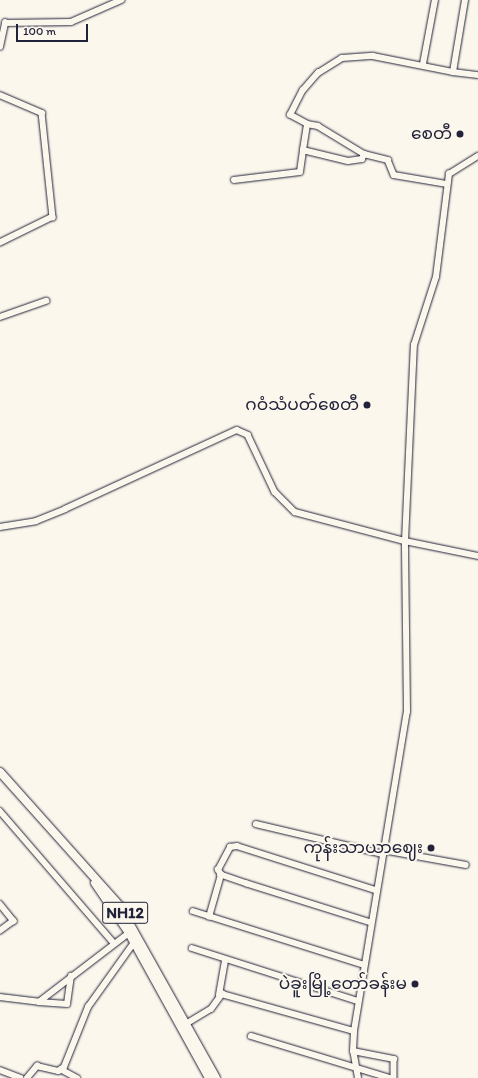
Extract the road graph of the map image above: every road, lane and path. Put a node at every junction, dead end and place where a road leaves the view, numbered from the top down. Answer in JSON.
{"nodes":[{"id":1,"x":121,"y":0,"type":"edge"},
{"id":2,"x":435,"y":0,"type":"edge"},
{"id":3,"x":465,"y":0,"type":"edge"},
{"id":4,"x":0,"y":47,"type":"edge"},
{"id":5,"x":423,"y":64,"type":"junction"},
{"id":6,"x":453,"y":72,"type":"junction"},
{"id":7,"x":478,"y":75,"type":"edge"},
{"id":8,"x":0,"y":96,"type":"edge"},
{"id":9,"x":307,"y":124,"type":"junction"},
{"id":10,"x":303,"y":150,"type":"junction"},
{"id":11,"x":364,"y":154,"type":"junction"},
{"id":12,"x":478,"y":156,"type":"edge"},
{"id":13,"x":234,"y":180,"type":"dead end"},
{"id":14,"x":447,"y":184,"type":"junction"},
{"id":15,"x":0,"y":243,"type":"edge"},
{"id":16,"x":46,"y":301,"type":"dead end"},
{"id":17,"x":0,"y":317,"type":"edge"},
{"id":18,"x":0,"y":527,"type":"edge"},
{"id":19,"x":405,"y":542,"type":"junction"},
{"id":20,"x":478,"y":556,"type":"edge"},
{"id":21,"x":2,"y":779,"type":"edge"},
{"id":22,"x":0,"y":811,"type":"edge"},
{"id":23,"x":256,"y":824,"type":"dead end"},
{"id":24,"x":383,"y":852,"type":"junction"},
{"id":25,"x":466,"y":865,"type":"dead end"},
{"id":26,"x":221,"y":875,"type":"junction"},
{"id":27,"x":376,"y":890,"type":"junction"},
{"id":28,"x":0,"y":904,"type":"edge"},
{"id":29,"x":193,"y":911,"type":"dead end"},
{"id":30,"x":209,"y":917,"type":"junction"},
{"id":31,"x":371,"y":923,"type":"junction"},
{"id":32,"x":0,"y":931,"type":"edge"},
{"id":33,"x":129,"y":934,"type":"junction"},
{"id":34,"x":137,"y":940,"type":"junction"},
{"id":35,"x":114,"y":942,"type":"junction"},
{"id":36,"x":192,"y":948,"type":"dead end"},
{"id":37,"x":225,"y":961,"type":"junction"},
{"id":38,"x":364,"y":965,"type":"junction"},
{"id":39,"x":71,"y":976,"type":"junction"},
{"id":40,"x":219,"y":994,"type":"junction"},
{"id":41,"x":0,"y":997,"type":"edge"},
{"id":42,"x":358,"y":1001,"type":"junction"},
{"id":43,"x":39,"y":1002,"type":"junction"},
{"id":44,"x":184,"y":1025,"type":"junction"},
{"id":45,"x":354,"y":1031,"type":"junction"},
{"id":46,"x":250,"y":1036,"type":"dead end"},
{"id":47,"x":353,"y":1051,"type":"junction"},
{"id":48,"x":355,"y":1068,"type":"junction"},
{"id":49,"x":0,"y":1070,"type":"edge"},
{"id":50,"x":62,"y":1070,"type":"junction"},
{"id":51,"x":21,"y":1078,"type":"edge"},
{"id":52,"x":27,"y":1078,"type":"edge"},
{"id":53,"x":78,"y":1078,"type":"edge"},
{"id":54,"x":209,"y":1078,"type":"edge"},
{"id":55,"x":216,"y":1078,"type":"edge"},
{"id":56,"x":358,"y":1078,"type":"edge"},
{"id":57,"x":390,"y":1078,"type":"edge"},
{"id":58,"x":394,"y":1078,"type":"edge"}],
"edges":[{"from":1,"to":4,"type":"street"},
{"from":2,"to":5,"type":"street"},
{"from":3,"to":6,"type":"street"},
{"from":5,"to":6,"type":"street"},
{"from":5,"to":9,"type":"street"},
{"from":6,"to":7,"type":"street"},
{"from":8,"to":15,"type":"street"},
{"from":9,"to":10,"type":"street"},
{"from":9,"to":11,"type":"street"},
{"from":10,"to":11,"type":"street"},
{"from":10,"to":13,"type":"street"},
{"from":11,"to":14,"type":"street"},
{"from":12,"to":14,"type":"street"},
{"from":14,"to":19,"type":"street"},
{"from":16,"to":17,"type":"street"},
{"from":18,"to":19,"type":"street"},
{"from":19,"to":20,"type":"street"},
{"from":19,"to":24,"type":"street"},
{"from":21,"to":33,"type":"highway","number":"NH12"},
{"from":21,"to":34,"type":"highway","number":"NH12"},
{"from":22,"to":35,"type":"street"},
{"from":23,"to":24,"type":"street"},
{"from":24,"to":25,"type":"street"},
{"from":24,"to":27,"type":"street"},
{"from":26,"to":27,"type":"street"},
{"from":26,"to":30,"type":"street"},
{"from":26,"to":31,"type":"street"},
{"from":27,"to":31,"type":"street"},
{"from":28,"to":32,"type":"street"},
{"from":29,"to":30,"type":"street"},
{"from":30,"to":38,"type":"street"},
{"from":31,"to":38,"type":"street"},
{"from":33,"to":34,"type":"highway","number":"NH12"},
{"from":33,"to":35,"type":"street"},
{"from":34,"to":44,"type":"highway","number":"NH12"},
{"from":34,"to":50,"type":"street"},
{"from":35,"to":39,"type":"street"},
{"from":36,"to":37,"type":"street"},
{"from":37,"to":40,"type":"street"},
{"from":37,"to":42,"type":"street"},
{"from":38,"to":42,"type":"street"},
{"from":39,"to":43,"type":"street"},
{"from":39,"to":43,"type":"street"},
{"from":40,"to":44,"type":"street"},
{"from":40,"to":45,"type":"street"},
{"from":41,"to":43,"type":"street"},
{"from":42,"to":45,"type":"street"},
{"from":44,"to":54,"type":"highway","number":"NH12"},
{"from":44,"to":55,"type":"highway","number":"NH12"},
{"from":45,"to":47,"type":"street"},
{"from":46,"to":48,"type":"street"},
{"from":47,"to":48,"type":"street"},
{"from":47,"to":58,"type":"street"},
{"from":48,"to":56,"type":"street"},
{"from":48,"to":57,"type":"street"},
{"from":49,"to":51,"type":"street"},
{"from":50,"to":52,"type":"street"},
{"from":50,"to":53,"type":"street"}]}
